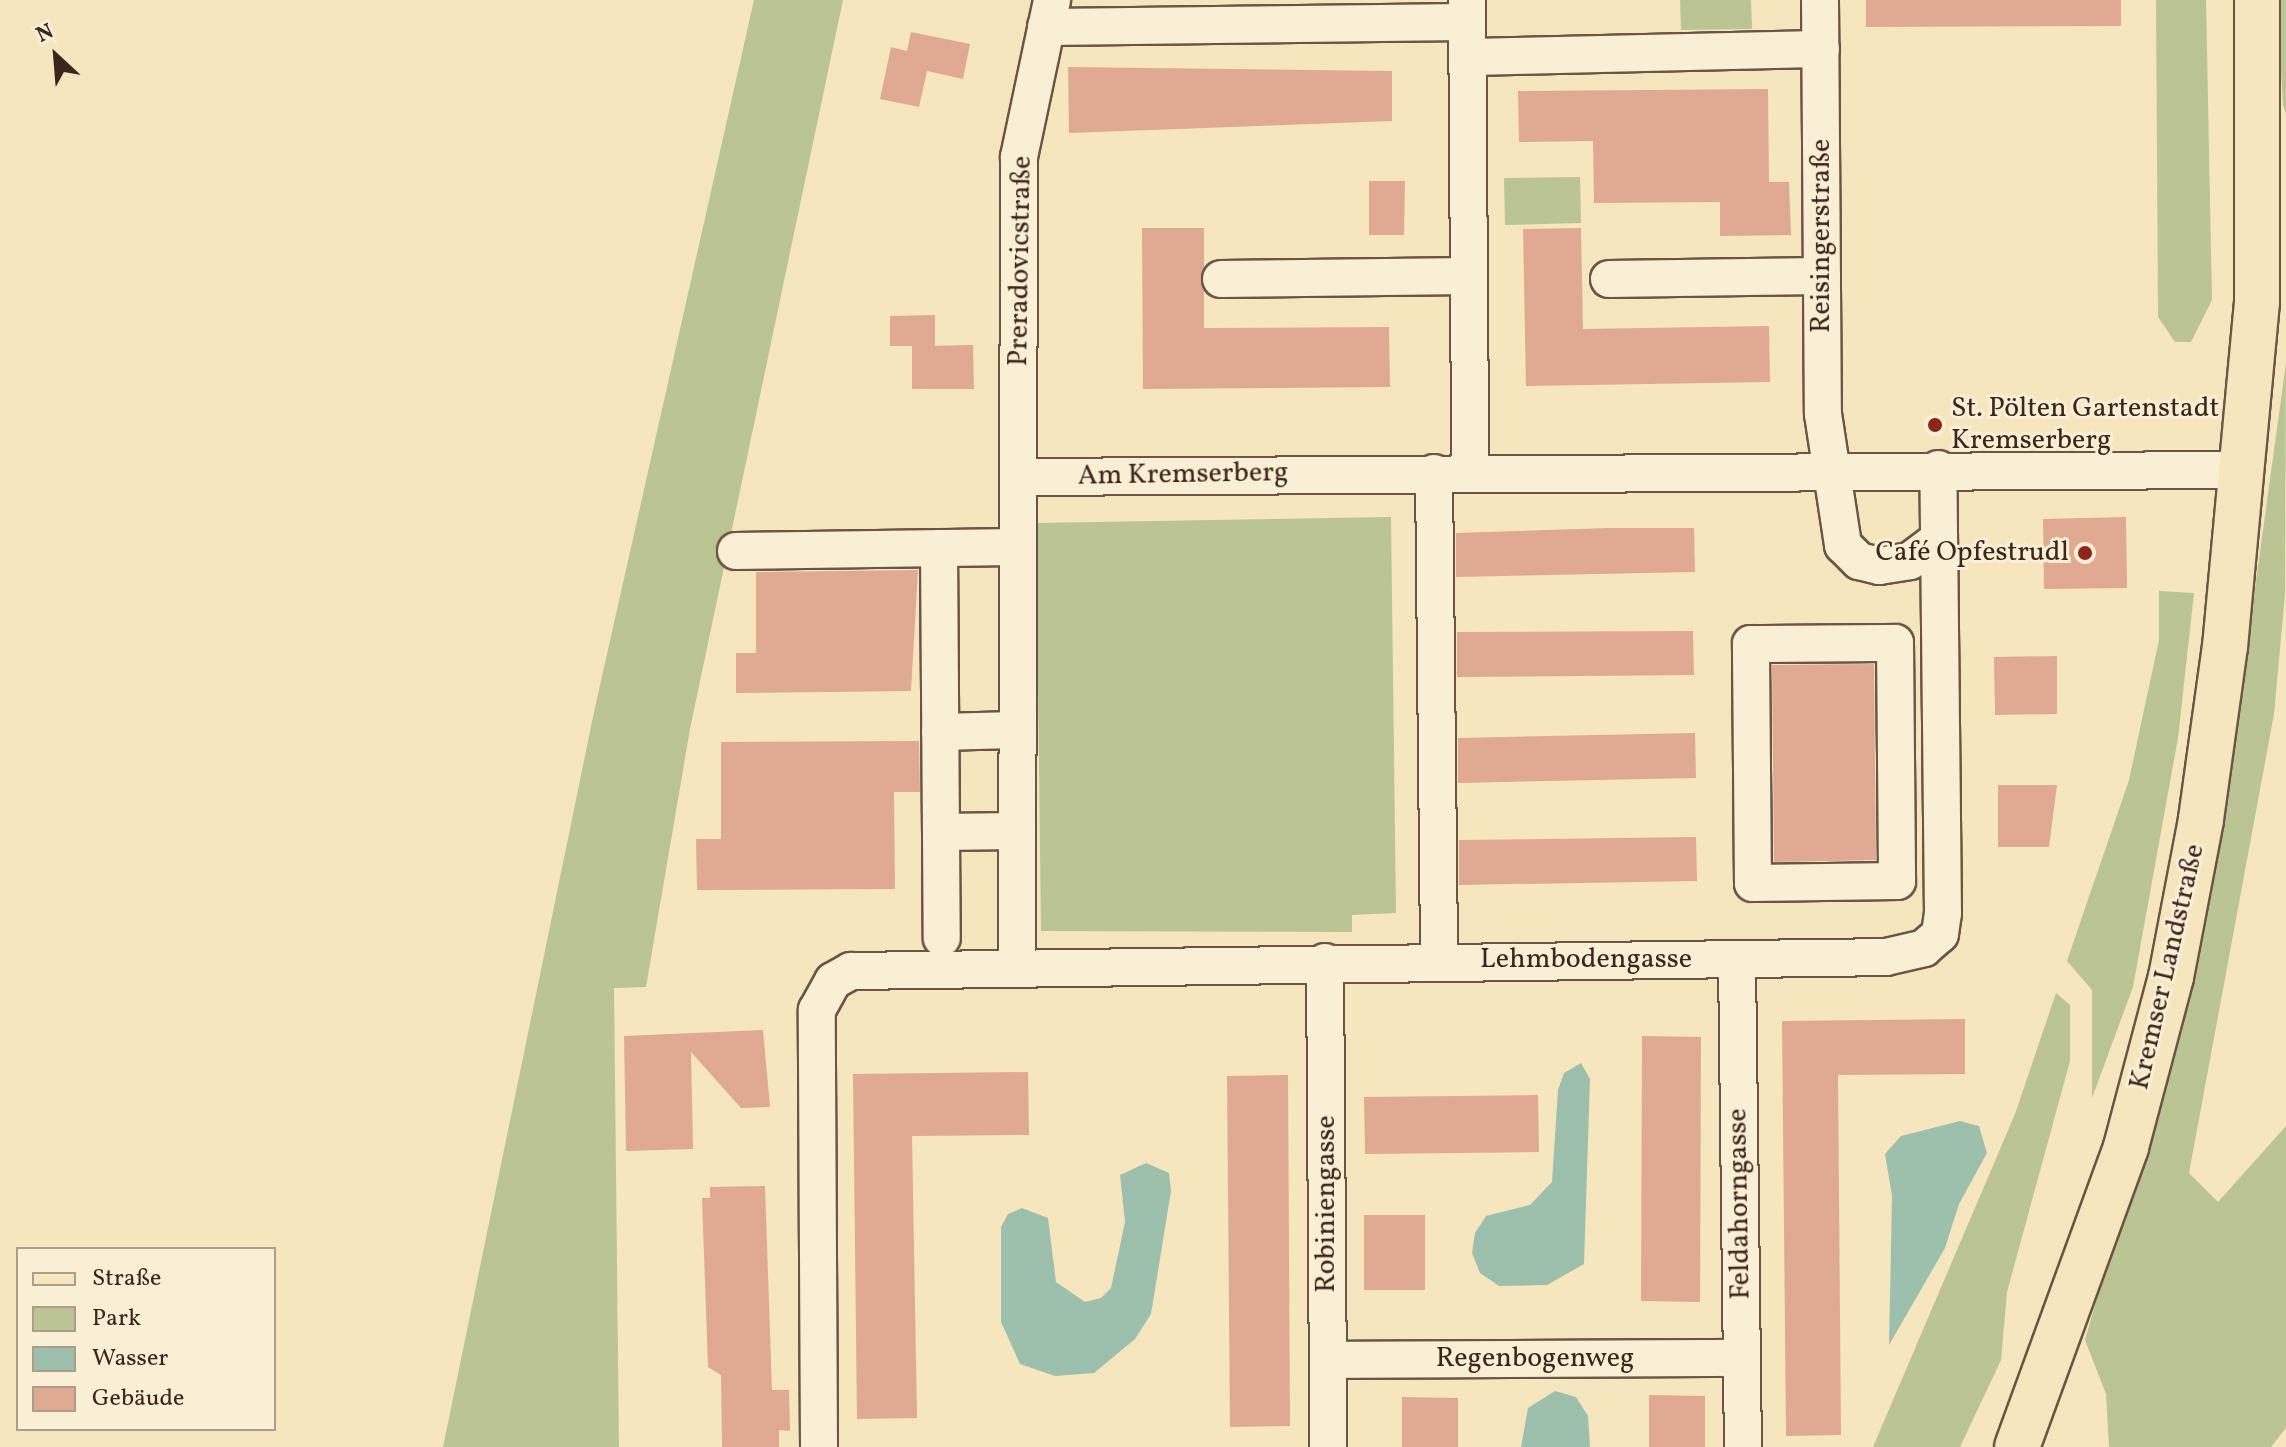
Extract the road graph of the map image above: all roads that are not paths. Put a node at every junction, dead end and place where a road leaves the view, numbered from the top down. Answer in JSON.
{"nodes":[{"id":1,"x":1820,"y":0,"type":"edge"},
{"id":2,"x":2257,"y":0,"type":"edge"},
{"id":3,"x":1049,"y":14,"type":"edge"},
{"id":4,"x":1467,"y":26,"type":"edge"},
{"id":5,"x":1821,"y":49,"type":"junction"},
{"id":6,"x":1469,"y":276,"type":"junction"},
{"id":7,"x":1822,"y":276,"type":"junction"},
{"id":8,"x":1221,"y":279,"type":"dead end"},
{"id":9,"x":1609,"y":279,"type":"dead end"},
{"id":10,"x":1938,"y":469,"type":"junction"},
{"id":11,"x":1836,"y":470,"type":"junction"},
{"id":12,"x":2244,"y":470,"type":"junction"},
{"id":13,"x":1470,"y":472,"type":"junction"},
{"id":14,"x":1434,"y":473,"type":"junction"},
{"id":15,"x":1018,"y":477,"type":"junction"},
{"id":16,"x":1938,"y":540,"type":"junction"},
{"id":17,"x":1014,"y":547,"type":"junction"},
{"id":18,"x":939,"y":548,"type":"junction"},
{"id":19,"x":736,"y":551,"type":"dead end"},
{"id":20,"x":1015,"y":730,"type":"junction"},
{"id":21,"x":940,"y":732,"type":"junction"},
{"id":22,"x":1896,"y":749,"type":"junction"},
{"id":23,"x":1941,"y":749,"type":"junction"},
{"id":24,"x":1015,"y":831,"type":"junction"},
{"id":25,"x":941,"y":832,"type":"junction"},
{"id":26,"x":942,"y":938,"type":"dead end"},
{"id":27,"x":1439,"y":960,"type":"junction"},
{"id":28,"x":1737,"y":960,"type":"junction"},
{"id":29,"x":1325,"y":962,"type":"junction"},
{"id":30,"x":1017,"y":965,"type":"junction"},
{"id":31,"x":1742,"y":1358,"type":"junction"},
{"id":32,"x":1328,"y":1360,"type":"junction"},
{"id":33,"x":819,"y":1447,"type":"edge"},
{"id":34,"x":1328,"y":1447,"type":"edge"},
{"id":35,"x":1743,"y":1447,"type":"edge"},
{"id":36,"x":2017,"y":1447,"type":"edge"}],
"edges":[{"from":1,"to":5,"type":"street","name":"Reisingerstraße"},
{"from":2,"to":12,"type":"main road","name":"Kremser Landstraße"},
{"from":3,"to":4,"type":"street"},
{"from":3,"to":15,"type":"street","name":"Preradovicstraße"},
{"from":4,"to":5,"type":"street"},
{"from":4,"to":6,"type":"street"},
{"from":5,"to":7,"type":"street","name":"Reisingerstraße"},
{"from":6,"to":8,"type":"street"},
{"from":6,"to":13,"type":"street"},
{"from":7,"to":9,"type":"street"},
{"from":7,"to":11,"type":"street","name":"Reisingerstraße"},
{"from":10,"to":11,"type":"street","name":"Am Kremserberg"},
{"from":10,"to":12,"type":"street","name":"Am Kremserberg"},
{"from":10,"to":16,"type":"street"},
{"from":11,"to":13,"type":"street","name":"Am Kremserberg"},
{"from":11,"to":16,"type":"street"},
{"from":12,"to":36,"type":"main road","name":"Kremser Landstraße"},
{"from":13,"to":14,"type":"street","name":"Am Kremserberg"},
{"from":14,"to":15,"type":"street","name":"Am Kremserberg"},
{"from":14,"to":27,"type":"street"},
{"from":15,"to":17,"type":"street"},
{"from":16,"to":23,"type":"street","name":"Lehmbodengasse"},
{"from":17,"to":18,"type":"street"},
{"from":17,"to":20,"type":"street"},
{"from":18,"to":19,"type":"street"},
{"from":18,"to":21,"type":"street"},
{"from":20,"to":21,"type":"street"},
{"from":20,"to":24,"type":"street"},
{"from":21,"to":25,"type":"street"},
{"from":22,"to":22,"type":"street"},
{"from":22,"to":23,"type":"street"},
{"from":23,"to":28,"type":"street","name":"Lehmbodengasse"},
{"from":24,"to":25,"type":"street"},
{"from":24,"to":30,"type":"street"},
{"from":25,"to":26,"type":"street"},
{"from":27,"to":28,"type":"street","name":"Lehmbodengasse"},
{"from":27,"to":29,"type":"street","name":"Lehmbodengasse"},
{"from":28,"to":31,"type":"street","name":"Feldahorngasse"},
{"from":29,"to":30,"type":"street","name":"Lehmbodengasse"},
{"from":29,"to":32,"type":"street","name":"Robiniengasse"},
{"from":30,"to":33,"type":"street","name":"Lehmbodengasse"},
{"from":31,"to":32,"type":"street","name":"Regenbogenweg"},
{"from":31,"to":35,"type":"street","name":"Feldahorngasse"},
{"from":32,"to":34,"type":"street","name":"Robiniengasse"}]}
